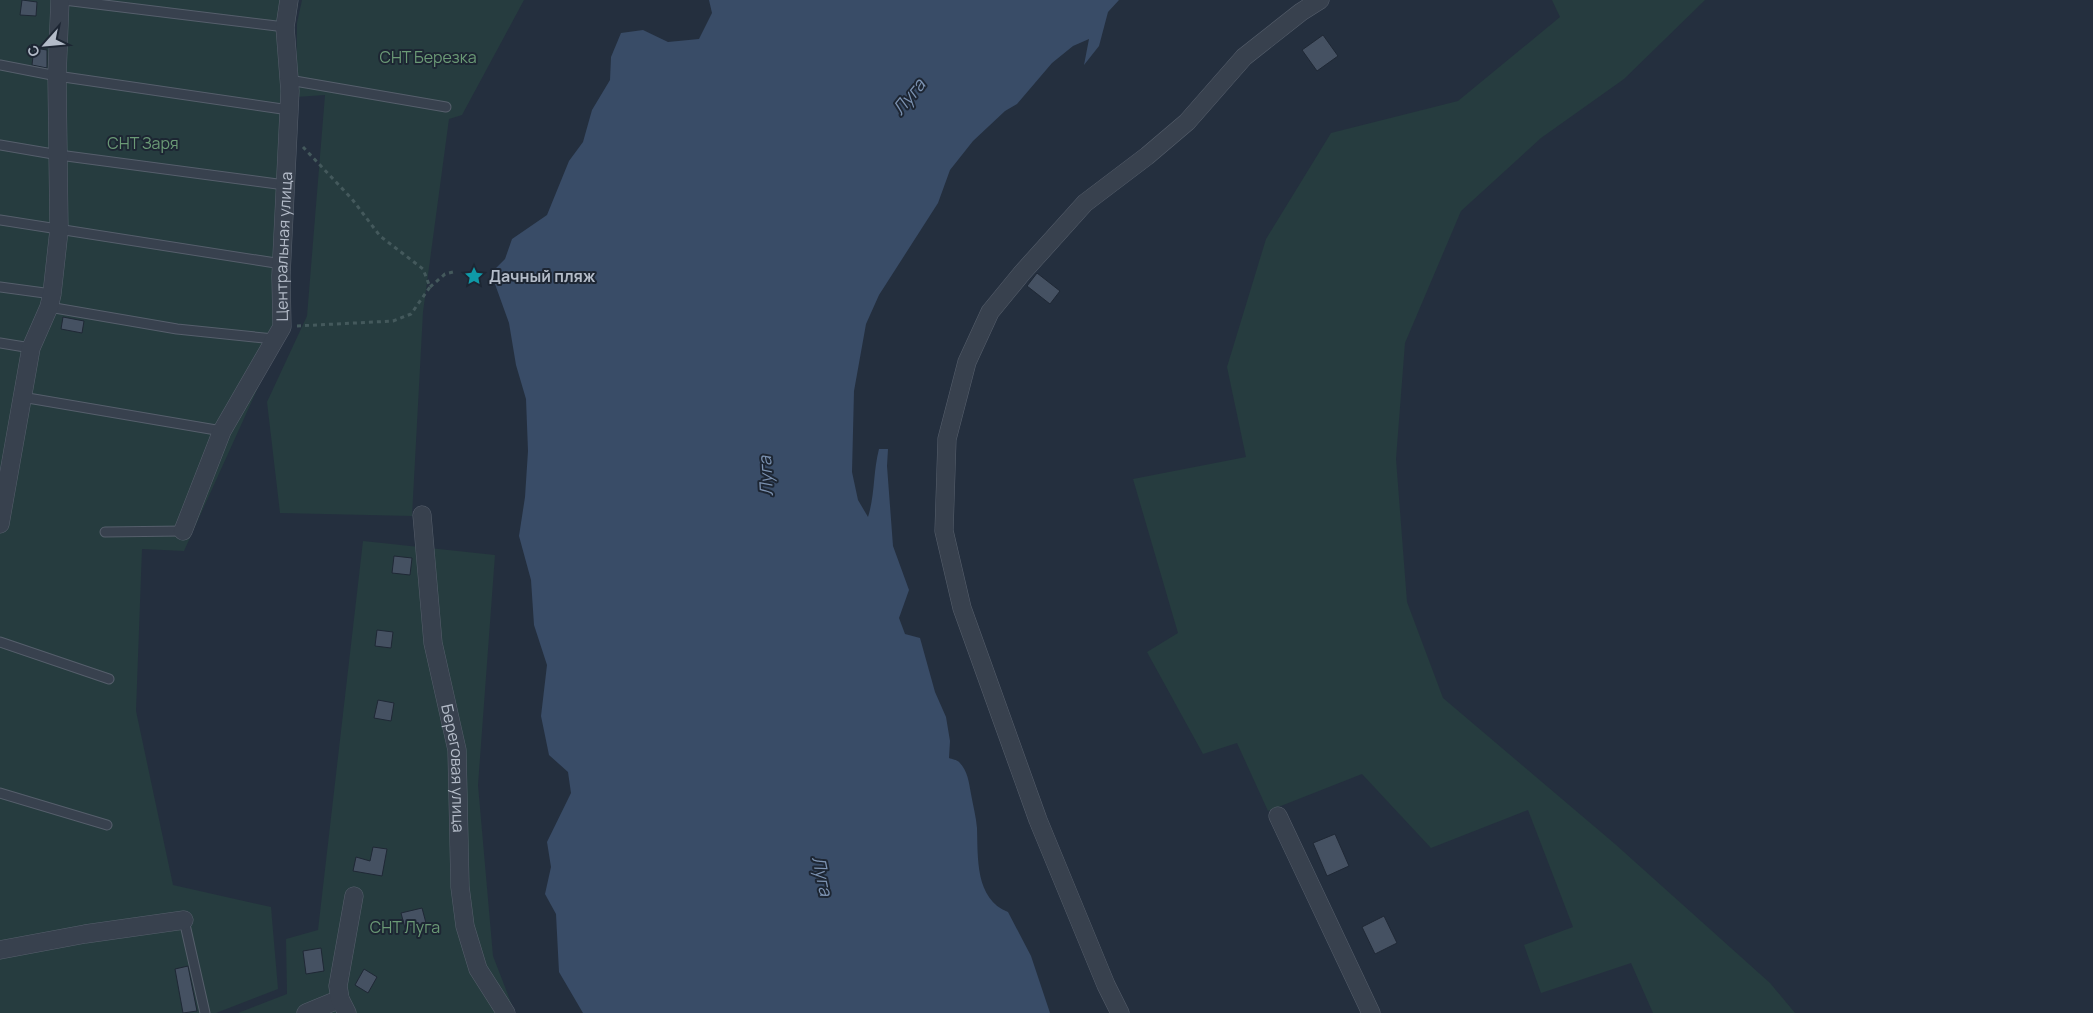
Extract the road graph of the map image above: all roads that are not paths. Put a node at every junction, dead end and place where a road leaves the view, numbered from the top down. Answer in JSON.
{"nodes":[{"id":1,"x":60,"y":0,"type":"edge"},
{"id":2,"x":64,"y":0,"type":"edge"},
{"id":3,"x":289,"y":0,"type":"edge"},
{"id":4,"x":1320,"y":0,"type":"edge"},
{"id":5,"x":285,"y":27,"type":"junction"},
{"id":6,"x":0,"y":65,"type":"edge"},
{"id":7,"x":57,"y":76,"type":"junction"},
{"id":8,"x":289,"y":80,"type":"junction"},
{"id":9,"x":446,"y":107,"type":"dead end"},
{"id":10,"x":289,"y":110,"type":"junction"},
{"id":11,"x":0,"y":145,"type":"edge"},
{"id":12,"x":59,"y":155,"type":"junction"},
{"id":13,"x":285,"y":185,"type":"junction"},
{"id":14,"x":0,"y":220,"type":"edge"},
{"id":15,"x":59,"y":230,"type":"junction"},
{"id":16,"x":282,"y":264,"type":"junction"},
{"id":17,"x":0,"y":287,"type":"edge"},
{"id":18,"x":50,"y":300,"type":"junction"},
{"id":19,"x":278,"y":333,"type":"junction"},
{"id":20,"x":0,"y":343,"type":"edge"},
{"id":21,"x":31,"y":348,"type":"junction"},
{"id":22,"x":22,"y":397,"type":"junction"},
{"id":23,"x":222,"y":430,"type":"junction"},
{"id":24,"x":422,"y":516,"type":"dead end"},
{"id":25,"x":0,"y":524,"type":"edge"},
{"id":26,"x":183,"y":531,"type":"joint"},
{"id":27,"x":106,"y":532,"type":"dead end"},
{"id":28,"x":0,"y":642,"type":"edge"},
{"id":29,"x":109,"y":678,"type":"dead end"},
{"id":30,"x":0,"y":793,"type":"edge"},
{"id":31,"x":1278,"y":816,"type":"dead end"},
{"id":32,"x":107,"y":825,"type":"dead end"},
{"id":33,"x":354,"y":896,"type":"dead end"},
{"id":34,"x":184,"y":920,"type":"joint"},
{"id":35,"x":0,"y":950,"type":"edge"},
{"id":36,"x":344,"y":1006,"type":"edge"},
{"id":37,"x":205,"y":1013,"type":"edge"},
{"id":38,"x":306,"y":1013,"type":"edge"},
{"id":39,"x":506,"y":1013,"type":"edge"},
{"id":40,"x":1120,"y":1013,"type":"edge"},
{"id":41,"x":1371,"y":1013,"type":"edge"}],
"edges":[{"from":1,"to":7,"type":"street"},
{"from":2,"to":5,"type":"lane"},
{"from":3,"to":5,"type":"street","name":"Центральная улица"},
{"from":4,"to":40,"type":"street"},
{"from":5,"to":8,"type":"street","name":"Центральная улица"},
{"from":6,"to":7,"type":"lane"},
{"from":7,"to":10,"type":"lane"},
{"from":7,"to":12,"type":"street"},
{"from":8,"to":9,"type":"lane"},
{"from":8,"to":10,"type":"street","name":"Центральная улица"},
{"from":10,"to":13,"type":"street","name":"Центральная улица"},
{"from":11,"to":12,"type":"lane"},
{"from":12,"to":13,"type":"lane"},
{"from":12,"to":15,"type":"street"},
{"from":13,"to":16,"type":"street","name":"Центральная улица"},
{"from":14,"to":15,"type":"lane"},
{"from":15,"to":16,"type":"lane"},
{"from":15,"to":18,"type":"street"},
{"from":16,"to":19,"type":"street","name":"Центральная улица"},
{"from":17,"to":18,"type":"lane"},
{"from":18,"to":19,"type":"lane"},
{"from":18,"to":21,"type":"street"},
{"from":19,"to":23,"type":"street","name":"Центральная улица"},
{"from":20,"to":21,"type":"lane"},
{"from":21,"to":22,"type":"street"},
{"from":22,"to":23,"type":"lane"},
{"from":22,"to":25,"type":"street"},
{"from":23,"to":26,"type":"street","name":"Центральная улица"},
{"from":24,"to":39,"type":"street","name":"Береговая улица"},
{"from":26,"to":27,"type":"lane"},
{"from":28,"to":29,"type":"lane"},
{"from":30,"to":32,"type":"lane"},
{"from":31,"to":41,"type":"street"},
{"from":33,"to":36,"type":"street"},
{"from":34,"to":35,"type":"street"},
{"from":34,"to":37,"type":"lane"},
{"from":36,"to":38,"type":"street"}]}
